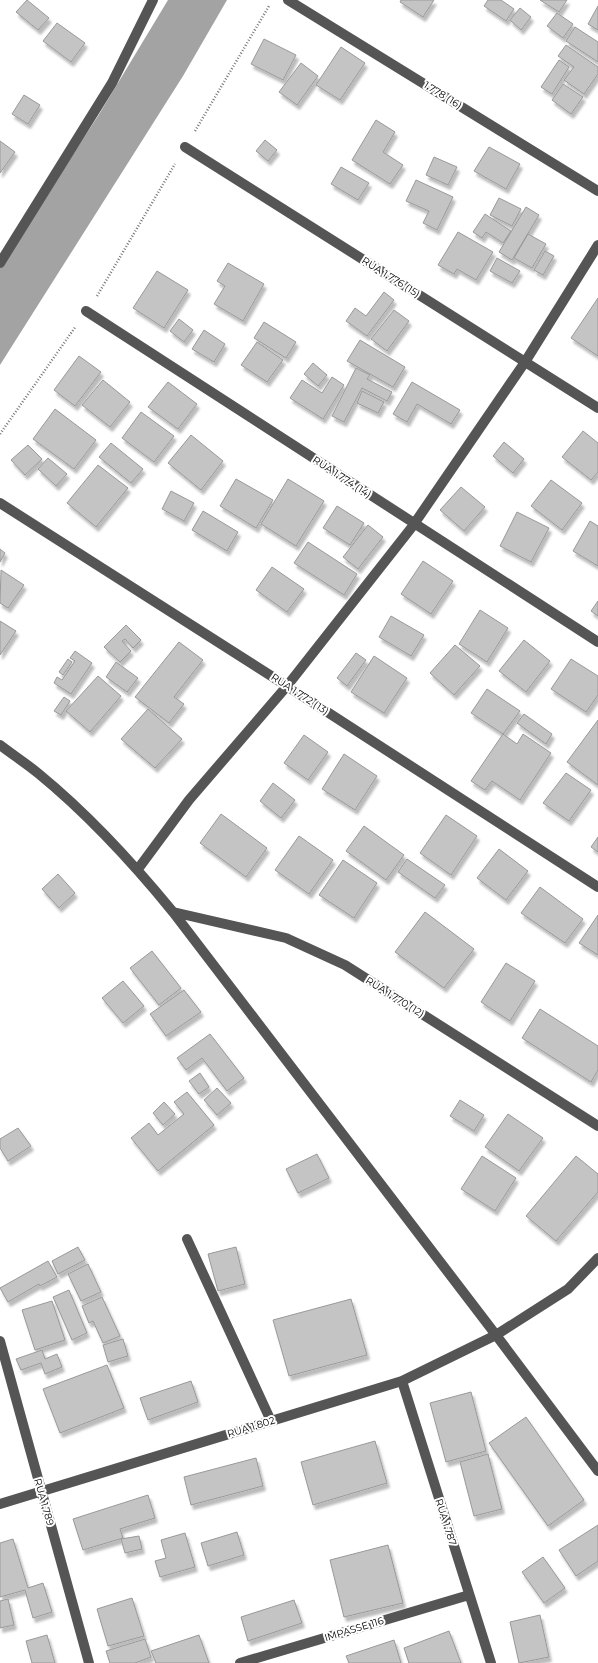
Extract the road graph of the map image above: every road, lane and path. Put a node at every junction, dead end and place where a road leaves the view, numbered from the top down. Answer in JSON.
{"nodes":[{"id":1,"x":153,"y":0,"type":"edge"},
{"id":2,"x":273,"y":0,"type":"edge"},
{"id":3,"x":288,"y":0,"type":"edge"},
{"id":4,"x":185,"y":147,"type":"junction"},
{"id":5,"x":598,"y":190,"type":"edge"},
{"id":6,"x":598,"y":245,"type":"edge"},
{"id":7,"x":0,"y":263,"type":"edge"},
{"id":8,"x":86,"y":312,"type":"junction"},
{"id":9,"x":525,"y":362,"type":"junction"},
{"id":10,"x":598,"y":408,"type":"edge"},
{"id":11,"x":0,"y":434,"type":"edge"},
{"id":12,"x":0,"y":503,"type":"edge"},
{"id":13,"x":414,"y":524,"type":"junction"},
{"id":14,"x":598,"y":642,"type":"edge"},
{"id":15,"x":288,"y":686,"type":"junction"},
{"id":16,"x":0,"y":745,"type":"edge"},
{"id":17,"x":138,"y":869,"type":"junction"},
{"id":18,"x":598,"y":887,"type":"edge"},
{"id":19,"x":173,"y":912,"type":"junction"},
{"id":20,"x":598,"y":1126,"type":"edge"},
{"id":21,"x":187,"y":1239,"type":"dead end"},
{"id":22,"x":598,"y":1258,"type":"edge"},
{"id":23,"x":496,"y":1335,"type":"junction"},
{"id":24,"x":0,"y":1341,"type":"edge"},
{"id":25,"x":402,"y":1381,"type":"junction"},
{"id":26,"x":271,"y":1421,"type":"junction"},
{"id":27,"x":598,"y":1472,"type":"edge"},
{"id":28,"x":41,"y":1492,"type":"junction"},
{"id":29,"x":0,"y":1504,"type":"edge"},
{"id":30,"x":469,"y":1594,"type":"junction"},
{"id":31,"x":89,"y":1663,"type":"edge"},
{"id":32,"x":240,"y":1663,"type":"edge"},
{"id":33,"x":491,"y":1663,"type":"edge"}],
"edges":[{"from":1,"to":7,"type":"street"},
{"from":2,"to":4,"type":"path"},
{"from":3,"to":5,"type":"street","name":"1.778 (16)"},
{"from":4,"to":8,"type":"path"},
{"from":4,"to":9,"type":"street","name":"RUA 1.776 (15)"},
{"from":6,"to":9,"type":"street"},
{"from":8,"to":11,"type":"path"},
{"from":8,"to":13,"type":"street","name":"RUA 1.774 (14)"},
{"from":9,"to":10,"type":"street","name":"RUA 1.776 (15)"},
{"from":9,"to":13,"type":"street"},
{"from":12,"to":15,"type":"street","name":"RUA 1.772 (13)"},
{"from":13,"to":14,"type":"street","name":"RUA 1.774 (14)"},
{"from":13,"to":15,"type":"street"},
{"from":15,"to":17,"type":"street"},
{"from":15,"to":18,"type":"street","name":"RUA 1.772 (13)"},
{"from":16,"to":17,"type":"street"},
{"from":17,"to":19,"type":"street"},
{"from":19,"to":20,"type":"street","name":"RUA 1.770 (12)"},
{"from":19,"to":23,"type":"street"},
{"from":21,"to":26,"type":"street"},
{"from":22,"to":23,"type":"street","name":"RUA 1.802"},
{"from":23,"to":25,"type":"street","name":"RUA 1.802"},
{"from":23,"to":27,"type":"street"},
{"from":24,"to":28,"type":"street","name":"RUA 1.789"},
{"from":25,"to":26,"type":"street","name":"RUA 1.802"},
{"from":25,"to":30,"type":"street","name":"RUA 1.787"},
{"from":26,"to":28,"type":"street","name":"RUA 1.802"},
{"from":28,"to":29,"type":"street","name":"RUA 1.802"},
{"from":28,"to":31,"type":"street","name":"RUA 1.789"},
{"from":30,"to":32,"type":"street","name":"IMPASSE 116"},
{"from":30,"to":33,"type":"street","name":"RUA 1.787"}]}
